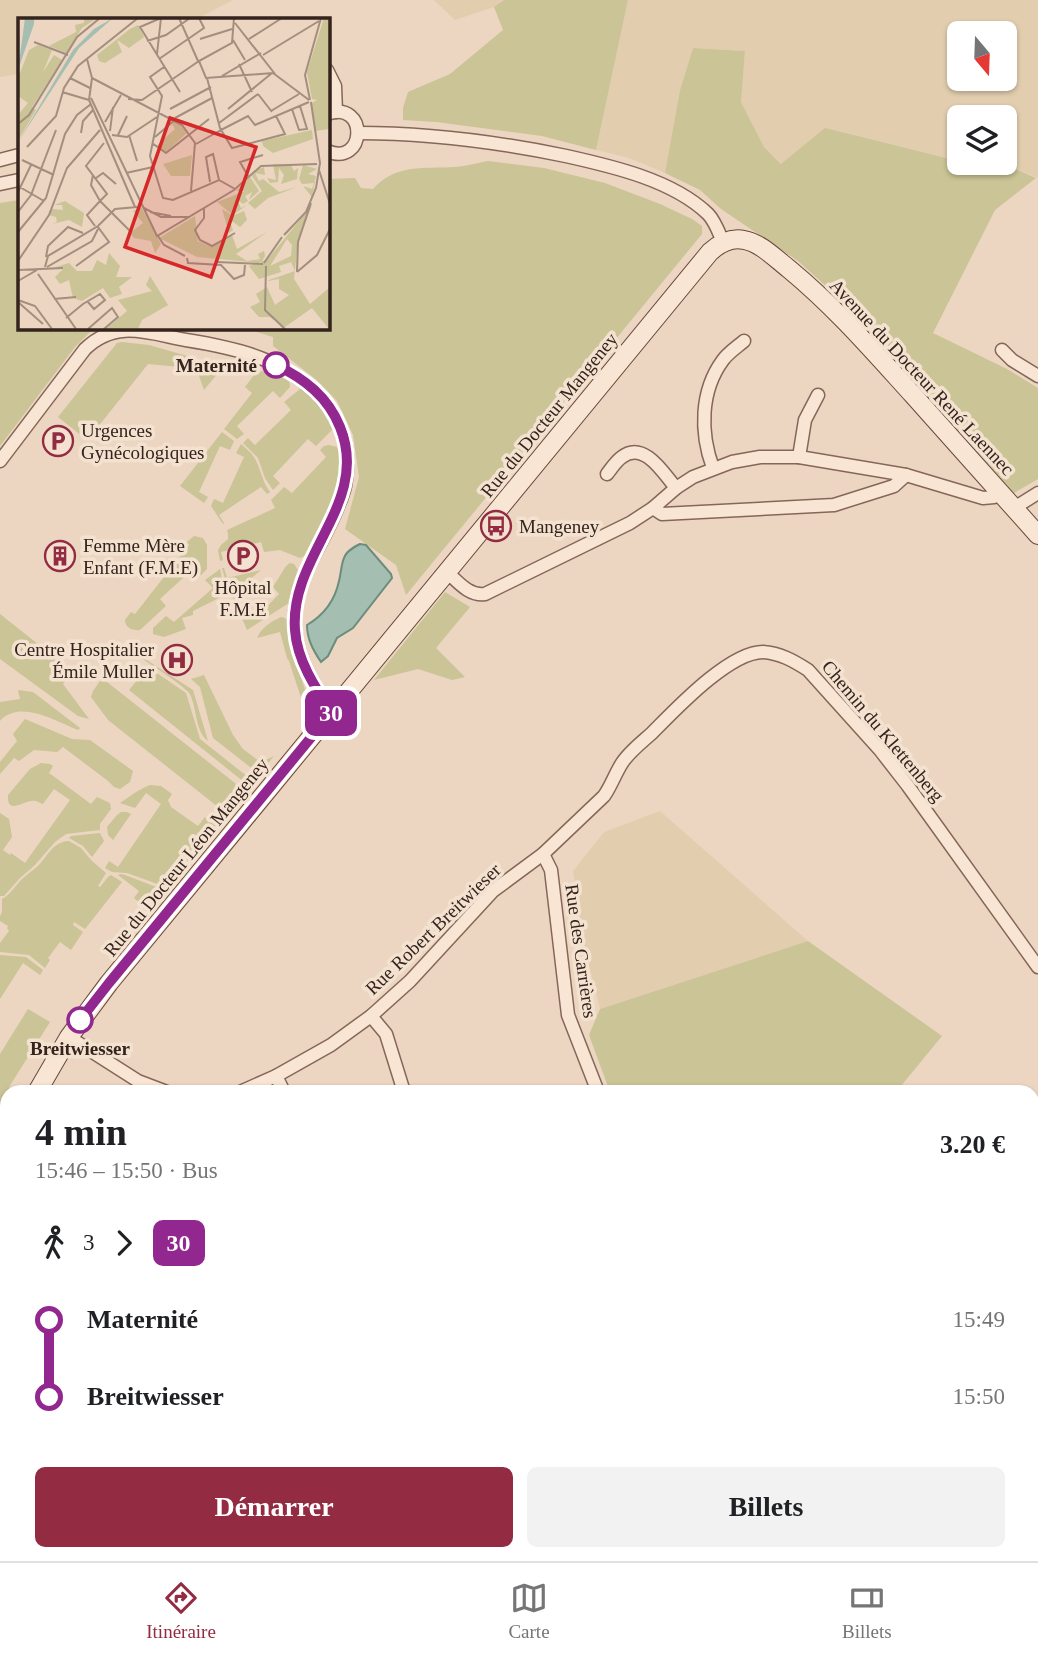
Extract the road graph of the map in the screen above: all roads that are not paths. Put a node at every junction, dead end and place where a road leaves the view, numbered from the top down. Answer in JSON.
{"nodes":[{"id":1,"x":329,"y":75,"type":"edge"},
{"id":2,"x":332,"y":113,"type":"edge"},
{"id":3,"x":358,"y":133,"type":"junction"},
{"id":4,"x":329,"y":152,"type":"edge"},
{"id":5,"x":18,"y":155,"type":"edge"},
{"id":6,"x":0,"y":160,"type":"edge"},
{"id":7,"x":18,"y":180,"type":"edge"},
{"id":8,"x":0,"y":184,"type":"edge"},
{"id":9,"x":723,"y":242,"type":"junction"},
{"id":10,"x":744,"y":341,"type":"dead end"},
{"id":11,"x":1002,"y":350,"type":"dead end"},
{"id":12,"x":1038,"y":376,"type":"edge"},
{"id":13,"x":818,"y":395,"type":"dead end"},
{"id":14,"x":799,"y":457,"type":"junction"},
{"id":15,"x":0,"y":461,"type":"edge"},
{"id":16,"x":713,"y":468,"type":"junction"},
{"id":17,"x":607,"y":474,"type":"dead end"},
{"id":18,"x":906,"y":475,"type":"junction"},
{"id":19,"x":676,"y":488,"type":"junction"},
{"id":20,"x":1001,"y":493,"type":"junction"},
{"id":21,"x":1038,"y":494,"type":"edge"},
{"id":22,"x":653,"y":508,"type":"junction"},
{"id":23,"x":1014,"y":508,"type":"junction"},
{"id":24,"x":1038,"y":535,"type":"edge"},
{"id":25,"x":447,"y":572,"type":"junction"},
{"id":26,"x":379,"y":655,"type":"joint"},
{"id":27,"x":332,"y":712,"type":"junction"},
{"id":28,"x":543,"y":854,"type":"junction"},
{"id":29,"x":1037,"y":965,"type":"edge"},
{"id":30,"x":372,"y":1016,"type":"junction"},
{"id":31,"x":69,"y":1037,"type":"junction"},
{"id":32,"x":276,"y":1076,"type":"junction"},
{"id":33,"x":41,"y":1085,"type":"edge"},
{"id":34,"x":149,"y":1085,"type":"edge"},
{"id":35,"x":256,"y":1085,"type":"edge"},
{"id":36,"x":280,"y":1085,"type":"edge"},
{"id":37,"x":402,"y":1085,"type":"edge"},
{"id":38,"x":594,"y":1085,"type":"edge"}],
"edges":[{"from":1,"to":2,"type":"street"},
{"from":2,"to":3,"type":"street"},
{"from":3,"to":4,"type":"street"},
{"from":3,"to":9,"type":"street"},
{"from":5,"to":6,"type":"street"},
{"from":7,"to":8,"type":"street"},
{"from":9,"to":20,"type":"street","name":"Avenue du Docteur René Laennec"},
{"from":9,"to":25,"type":"street","name":"Rue du Docteur Mangeney"},
{"from":10,"to":16,"type":"street"},
{"from":11,"to":12,"type":"street"},
{"from":13,"to":14,"type":"street"},
{"from":14,"to":16,"type":"street"},
{"from":14,"to":18,"type":"street"},
{"from":15,"to":27,"type":"street"},
{"from":16,"to":19,"type":"street"},
{"from":17,"to":19,"type":"street"},
{"from":18,"to":20,"type":"street"},
{"from":18,"to":22,"type":"street"},
{"from":19,"to":22,"type":"street"},
{"from":20,"to":23,"type":"street","name":"Avenue du Docteur René Laennec"},
{"from":21,"to":23,"type":"street"},
{"from":22,"to":25,"type":"street"},
{"from":23,"to":24,"type":"street","name":"Avenue du Docteur René Laennec"},
{"from":25,"to":26,"type":"street","name":"Rue du Docteur Mangeney"},
{"from":26,"to":27,"type":"street","name":"Rue du Docteur Léon Mangeney"},
{"from":27,"to":31,"type":"street","name":"Rue du Docteur Léon Mangeney"},
{"from":28,"to":29,"type":"street","name":"Chemin du Klettenberg"},
{"from":28,"to":30,"type":"street","name":"Rue Robert Breitwieser"},
{"from":28,"to":38,"type":"street","name":"Rue des Carrières"},
{"from":30,"to":32,"type":"street","name":"Rue Robert Breitwieser"},
{"from":30,"to":37,"type":"street"},
{"from":31,"to":33,"type":"street","name":"Rue du Docteur Léon Mangeney"},
{"from":31,"to":34,"type":"street"},
{"from":32,"to":35,"type":"street","name":"Rue Robert Breitwieser"},
{"from":32,"to":36,"type":"street"}]}
